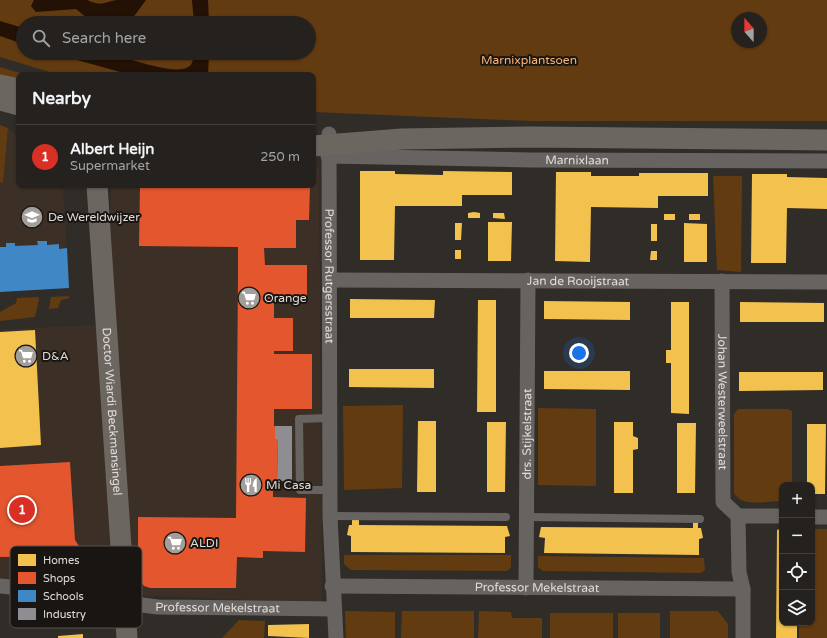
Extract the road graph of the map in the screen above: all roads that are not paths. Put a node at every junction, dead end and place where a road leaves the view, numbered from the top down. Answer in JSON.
{"nodes":[{"id":1,"x":0,"y":85,"type":"edge"},
{"id":2,"x":16,"y":88,"type":"edge"},
{"id":3,"x":0,"y":100,"type":"edge"},
{"id":4,"x":16,"y":104,"type":"edge"},
{"id":5,"x":827,"y":140,"type":"edge"},
{"id":6,"x":322,"y":143,"type":"edge"},
{"id":7,"x":827,"y":161,"type":"edge"},
{"id":8,"x":97,"y":188,"type":"edge"},
{"id":9,"x":330,"y":280,"type":"junction"},
{"id":10,"x":528,"y":280,"type":"junction"},
{"id":11,"x":722,"y":281,"type":"junction"},
{"id":12,"x":827,"y":282,"type":"edge"},
{"id":13,"x":329,"y":418,"type":"junction"},
{"id":14,"x":330,"y":490,"type":"junction"},
{"id":15,"x":330,"y":516,"type":"junction"},
{"id":16,"x":738,"y":516,"type":"junction"},
{"id":17,"x":779,"y":516,"type":"edge"},
{"id":18,"x":815,"y":516,"type":"edge"},
{"id":19,"x":827,"y":516,"type":"edge"},
{"id":20,"x":506,"y":517,"type":"dead end"},
{"id":21,"x":526,"y":517,"type":"junction"},
{"id":22,"x":700,"y":519,"type":"dead end"},
{"id":23,"x":122,"y":546,"type":"edge"},
{"id":24,"x":0,"y":586,"type":"edge"},
{"id":25,"x":332,"y":586,"type":"junction"},
{"id":26,"x":10,"y":587,"type":"edge"},
{"id":27,"x":526,"y":588,"type":"junction"},
{"id":28,"x":743,"y":589,"type":"junction"},
{"id":29,"x":142,"y":605,"type":"edge"},
{"id":30,"x":334,"y":609,"type":"junction"},
{"id":31,"x":127,"y":628,"type":"edge"},
{"id":32,"x":127,"y":638,"type":"edge"},
{"id":33,"x":336,"y":638,"type":"edge"},
{"id":34,"x":743,"y":638,"type":"edge"}],
"edges":[{"from":1,"to":2,"type":"street"},
{"from":3,"to":4,"type":"street"},
{"from":5,"to":6,"type":"street","name":"Marnixlaan"},
{"from":6,"to":7,"type":"street","name":"Marnixlaan"},
{"from":6,"to":9,"type":"street","name":"Professor Rutgersstraat"},
{"from":8,"to":23,"type":"street","name":"Doctor Wiardi Beckmansingel"},
{"from":9,"to":10,"type":"street","name":"Jan de Rooijstraat"},
{"from":9,"to":13,"type":"street","name":"Professor Rutgersstraat"},
{"from":10,"to":11,"type":"street","name":"Jan de Rooijstraat"},
{"from":10,"to":21,"type":"street","name":"drs. Stijkelstraat"},
{"from":11,"to":12,"type":"street","name":"Jan de Rooijstraat"},
{"from":11,"to":16,"type":"street","name":"Johan Westerweelstraat"},
{"from":13,"to":14,"type":"street","name":"Professor Rutgersstraat"},
{"from":13,"to":14,"type":"lane"},
{"from":14,"to":15,"type":"street","name":"Professor Rutgersstraat"},
{"from":15,"to":20,"type":"lane"},
{"from":15,"to":25,"type":"street","name":"Professor Rutgersstraat"},
{"from":16,"to":17,"type":"street"},
{"from":16,"to":28,"type":"street"},
{"from":18,"to":19,"type":"street"},
{"from":21,"to":22,"type":"lane"},
{"from":21,"to":27,"type":"street","name":"drs. Stijkelstraat"},
{"from":24,"to":26,"type":"street","name":"Professor Mekelstraat"},
{"from":25,"to":27,"type":"street","name":"Professor Mekelstraat"},
{"from":25,"to":30,"type":"street","name":"Professor Rutgersstraat"},
{"from":27,"to":28,"type":"street","name":"Professor Mekelstraat"},
{"from":28,"to":34,"type":"street"},
{"from":29,"to":30,"type":"street","name":"Professor Mekelstraat"},
{"from":30,"to":33,"type":"street","name":"Professor Rutgersstraat"},
{"from":31,"to":32,"type":"street","name":"Doctor Wiardi Beckmansingel"}]}
